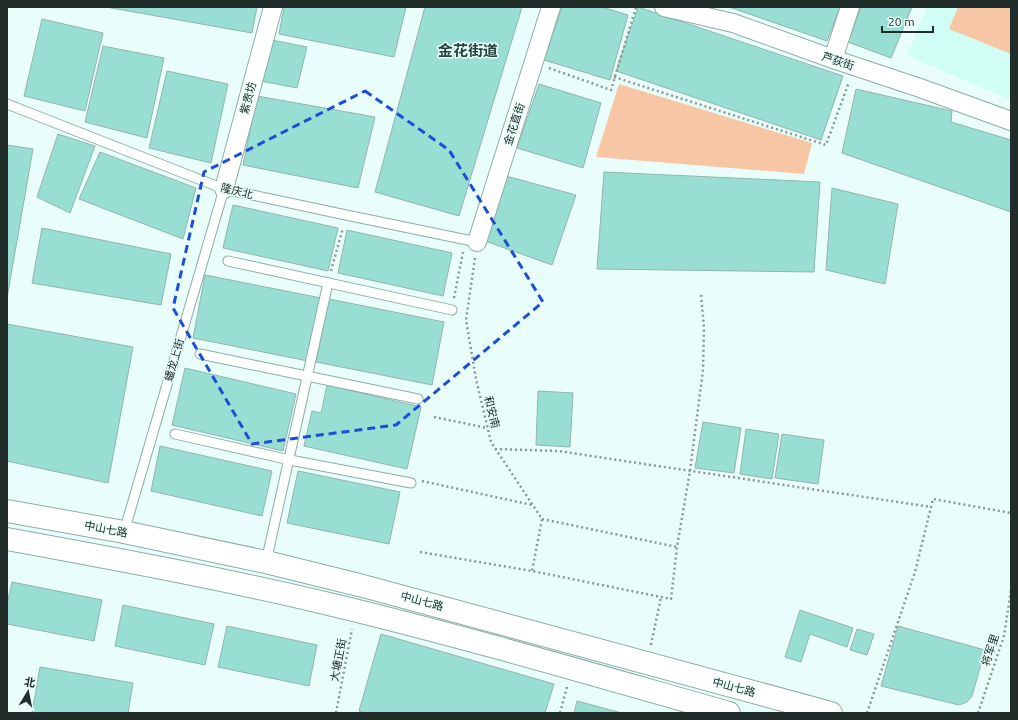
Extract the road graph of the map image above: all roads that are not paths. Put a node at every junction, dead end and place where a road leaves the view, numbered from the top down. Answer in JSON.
{"nodes":[{"id":1,"x":273,"y":7,"type":"edge"},
{"id":2,"x":552,"y":7,"type":"edge"},
{"id":3,"x":664,"y":7,"type":"edge"},
{"id":4,"x":850,"y":7,"type":"edge"},
{"id":5,"x":833,"y":59,"type":"junction"},
{"id":6,"x":7,"y":104,"type":"edge"},
{"id":7,"x":1011,"y":121,"type":"edge"},
{"id":8,"x":224,"y":189,"type":"junction"},
{"id":9,"x":472,"y":240,"type":"joint"},
{"id":10,"x":228,"y":261,"type":"dead end"},
{"id":11,"x":328,"y":283,"type":"junction"},
{"id":12,"x":452,"y":310,"type":"road end"},
{"id":13,"x":200,"y":354,"type":"dead end"},
{"id":14,"x":308,"y":376,"type":"junction"},
{"id":15,"x":418,"y":398,"type":"dead end"},
{"id":16,"x":175,"y":434,"type":"dead end"},
{"id":17,"x":290,"y":460,"type":"junction"},
{"id":18,"x":411,"y":483,"type":"dead end"},
{"id":19,"x":7,"y":511,"type":"edge"},
{"id":20,"x":124,"y":532,"type":"junction"},
{"id":21,"x":7,"y":539,"type":"edge"},
{"id":22,"x":266,"y":562,"type":"junction"},
{"id":23,"x":729,"y":713,"type":"edge"},
{"id":24,"x":831,"y":713,"type":"edge"}],
"edges":[{"from":1,"to":8,"type":"street","name":"紫贵坊"},
{"from":2,"to":9,"type":"street","name":"金花直街"},
{"from":3,"to":5,"type":"street","name":"芦荻街"},
{"from":4,"to":5,"type":"street"},
{"from":5,"to":7,"type":"street","name":"芦荻街"},
{"from":6,"to":8,"type":"lane","name":"隆庆北"},
{"from":8,"to":9,"type":"lane","name":"隆庆北"},
{"from":8,"to":20,"type":"lane","name":"蟠龙上街"},
{"from":10,"to":11,"type":"lane"},
{"from":11,"to":12,"type":"lane"},
{"from":11,"to":14,"type":"lane"},
{"from":13,"to":14,"type":"lane"},
{"from":14,"to":15,"type":"lane"},
{"from":14,"to":17,"type":"lane"},
{"from":16,"to":17,"type":"lane"},
{"from":17,"to":18,"type":"lane"},
{"from":17,"to":22,"type":"lane"},
{"from":19,"to":20,"type":"main road","name":"中山七路"},
{"from":20,"to":22,"type":"main road","name":"中山七路"},
{"from":21,"to":23,"type":"main road"},
{"from":22,"to":24,"type":"main road","name":"中山七路"}]}
